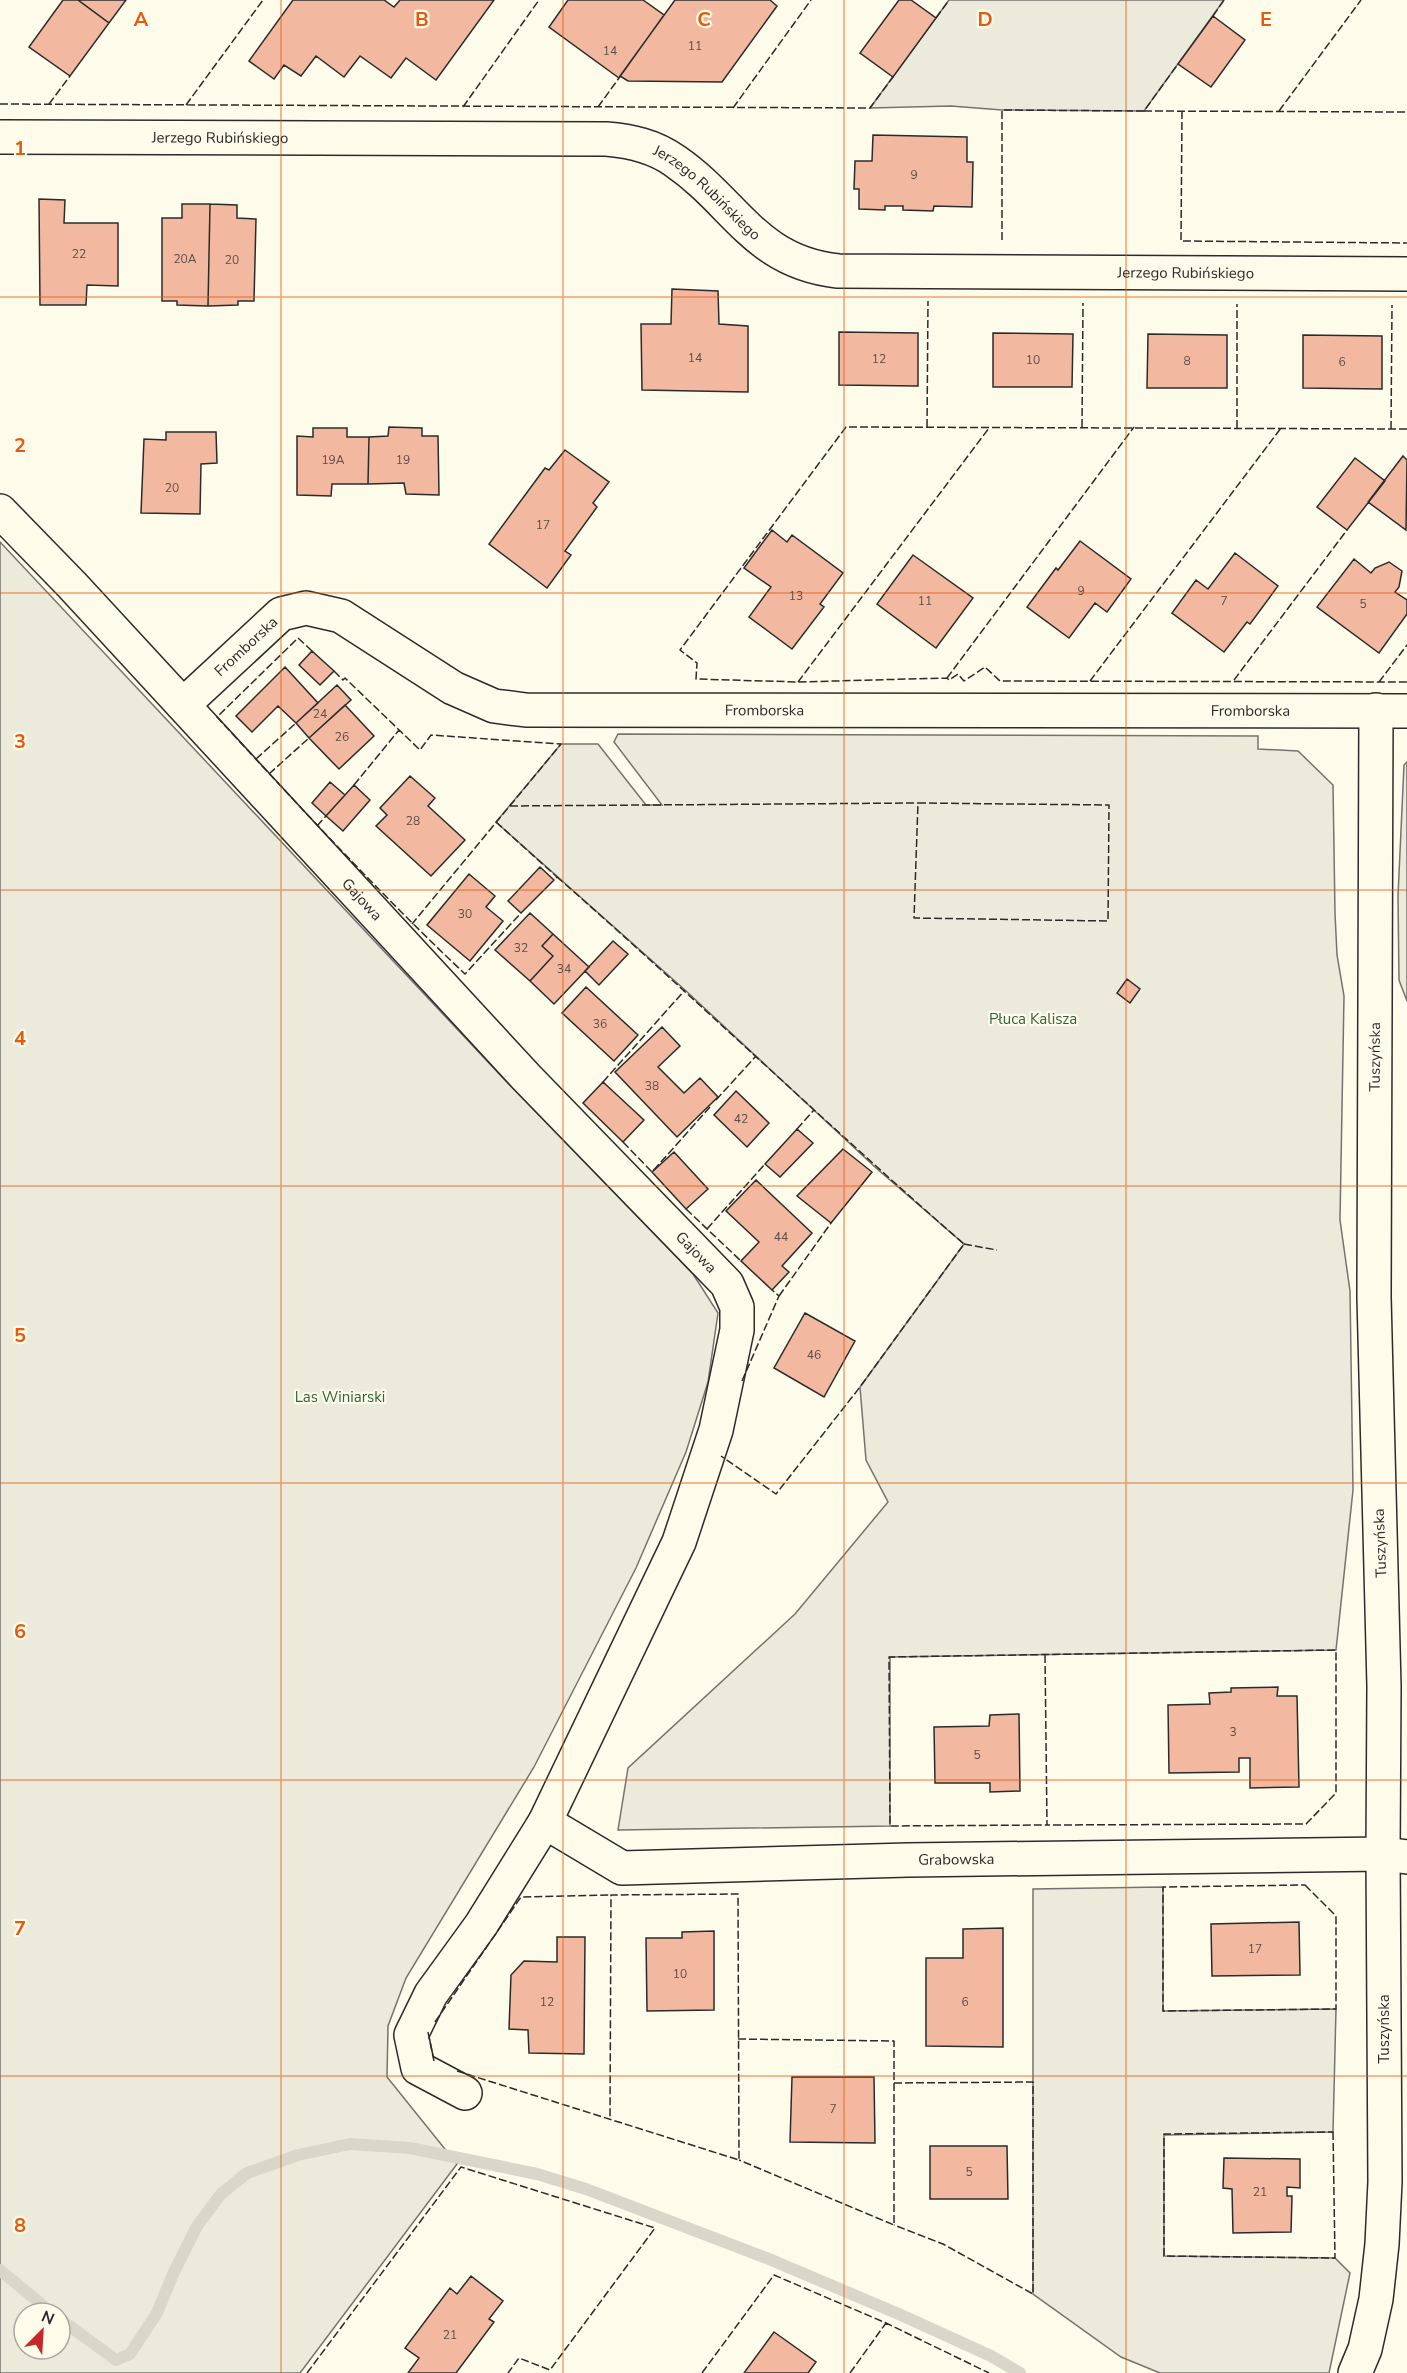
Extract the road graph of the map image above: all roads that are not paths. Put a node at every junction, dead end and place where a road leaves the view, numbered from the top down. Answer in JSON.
{"nodes":[{"id":1,"x":0,"y":137,"type":"edge"},
{"id":2,"x":1407,"y":274,"type":"edge"},
{"id":3,"x":0,"y":511,"type":"edge"},
{"id":4,"x":183,"y":705,"type":"junction"},
{"id":5,"x":1392,"y":710,"type":"edge"},
{"id":6,"x":545,"y":1822,"type":"junction"},
{"id":7,"x":1395,"y":1855,"type":"edge"},
{"id":8,"x":465,"y":2093,"type":"dead end"},
{"id":9,"x":1355,"y":2373,"type":"edge"}],
"edges":[{"from":1,"to":2,"type":"street","name":"Jerzego Rubińskiego"},
{"from":3,"to":4,"type":"street","name":"Gajowa"},
{"from":4,"to":5,"type":"street","name":"Fromborska"},
{"from":4,"to":6,"type":"street","name":"Gajowa"},
{"from":5,"to":7,"type":"street","name":"Tuszyńska"},
{"from":6,"to":7,"type":"street","name":"Grabowska"},
{"from":6,"to":8,"type":"street"},
{"from":7,"to":9,"type":"street","name":"Tuszyńska"}]}
